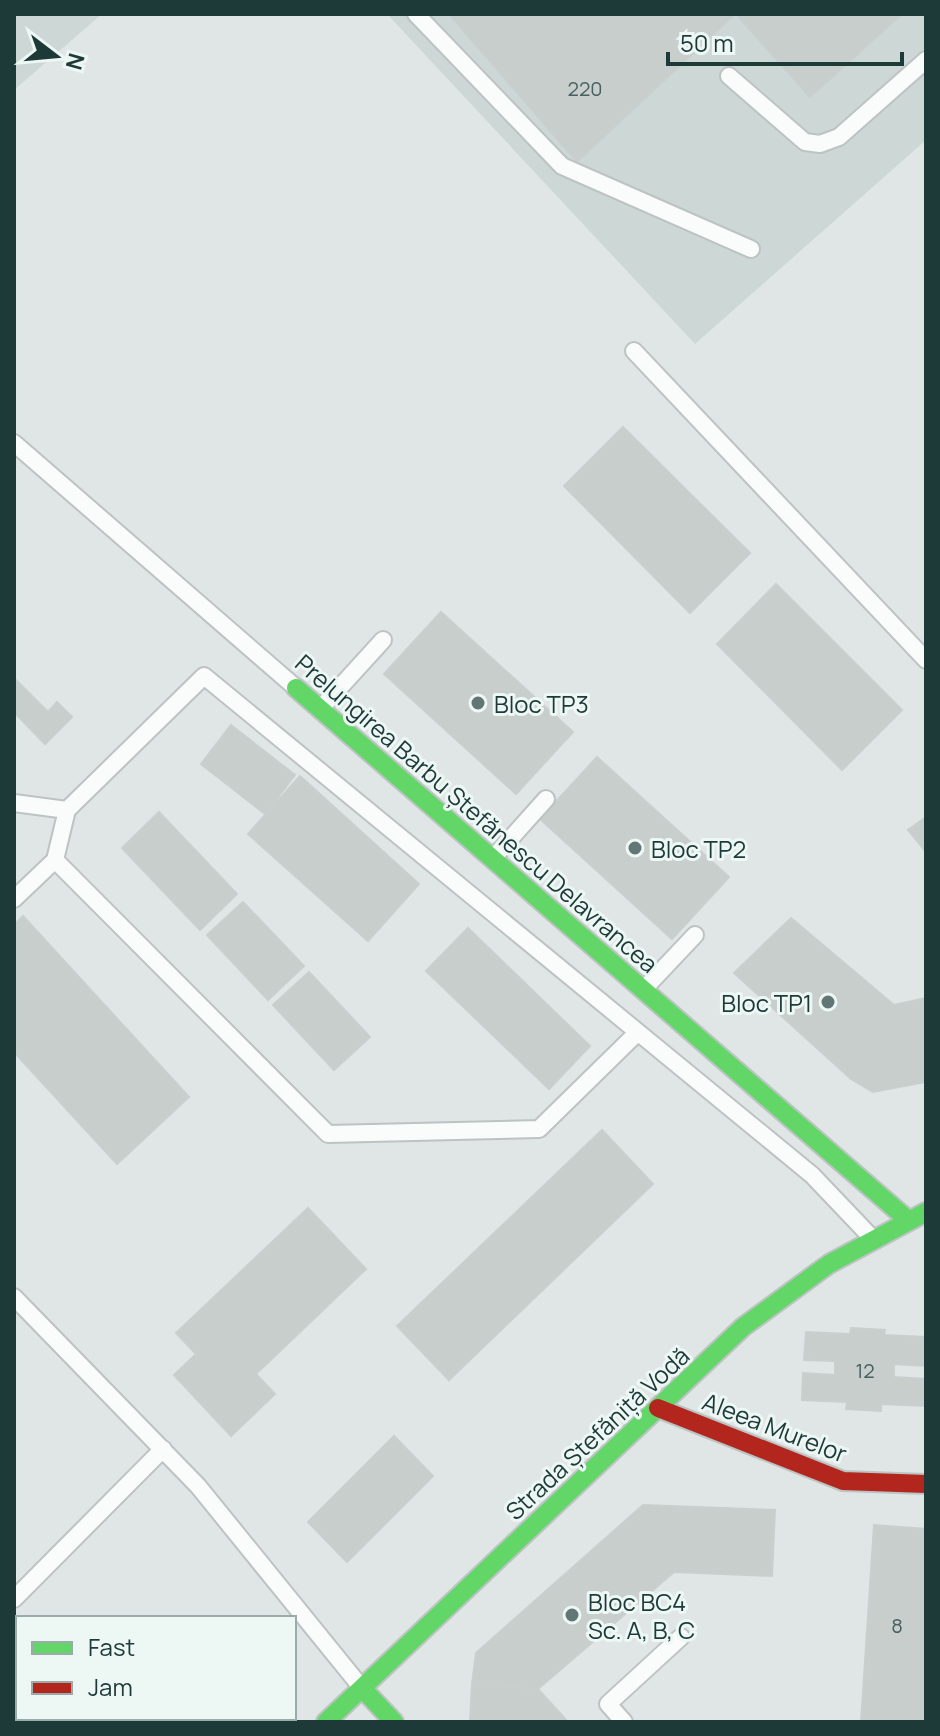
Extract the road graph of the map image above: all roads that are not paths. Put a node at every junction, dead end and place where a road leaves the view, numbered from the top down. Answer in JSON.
{"nodes":[{"id":1,"x":416,"y":14,"type":"edge"},
{"id":2,"x":926,"y":60,"type":"edge"},
{"id":3,"x":729,"y":76,"type":"dead end"},
{"id":4,"x":751,"y":249,"type":"dead end"},
{"id":5,"x":634,"y":351,"type":"dead end"},
{"id":6,"x":14,"y":443,"type":"edge"},
{"id":7,"x":383,"y":640,"type":"dead end"},
{"id":8,"x":926,"y":660,"type":"edge"},
{"id":9,"x":296,"y":688,"type":"joint"},
{"id":10,"x":320,"y":709,"type":"junction"},
{"id":11,"x":546,"y":799,"type":"dead end"},
{"id":12,"x":14,"y":803,"type":"edge"},
{"id":13,"x":67,"y":810,"type":"junction"},
{"id":14,"x":492,"y":859,"type":"junction"},
{"id":15,"x":55,"y":860,"type":"junction"},
{"id":16,"x":14,"y":899,"type":"edge"},
{"id":17,"x":695,"y":935,"type":"dead end"},
{"id":18,"x":643,"y":990,"type":"junction"},
{"id":19,"x":638,"y":1032,"type":"junction"},
{"id":20,"x":926,"y":1212,"type":"edge"},
{"id":21,"x":908,"y":1220,"type":"junction"},
{"id":22,"x":873,"y":1239,"type":"junction"},
{"id":23,"x":14,"y":1297,"type":"edge"},
{"id":24,"x":658,"y":1408,"type":"junction"},
{"id":25,"x":163,"y":1449,"type":"junction"},
{"id":26,"x":926,"y":1484,"type":"edge"},
{"id":27,"x":14,"y":1599,"type":"edge"},
{"id":28,"x":681,"y":1637,"type":"dead end"},
{"id":29,"x":362,"y":1688,"type":"junction"},
{"id":30,"x":326,"y":1722,"type":"edge"},
{"id":31,"x":394,"y":1722,"type":"edge"},
{"id":32,"x":624,"y":1722,"type":"edge"}],
"edges":[{"from":1,"to":4,"type":"lane"},
{"from":2,"to":3,"type":"lane"},
{"from":5,"to":8,"type":"lane"},
{"from":6,"to":9,"type":"lane","name":"Prelungirea Barbu Ștefănescu Delavrancea"},
{"from":7,"to":10,"type":"lane"},
{"from":9,"to":10,"type":"street","name":"Prelungirea Barbu Ștefănescu Delavrancea"},
{"from":10,"to":14,"type":"street","name":"Prelungirea Barbu Ștefănescu Delavrancea"},
{"from":11,"to":14,"type":"lane"},
{"from":12,"to":13,"type":"lane"},
{"from":13,"to":15,"type":"lane"},
{"from":13,"to":19,"type":"lane"},
{"from":14,"to":18,"type":"street","name":"Prelungirea Barbu Ștefănescu Delavrancea"},
{"from":15,"to":16,"type":"lane"},
{"from":15,"to":19,"type":"lane"},
{"from":17,"to":18,"type":"lane"},
{"from":18,"to":21,"type":"street","name":"Prelungirea Barbu Ștefănescu Delavrancea"},
{"from":19,"to":22,"type":"lane"},
{"from":20,"to":21,"type":"street","name":"Strada Ștefăniță Vodă"},
{"from":21,"to":22,"type":"street","name":"Strada Ștefăniță Vodă"},
{"from":22,"to":24,"type":"street","name":"Strada Ștefăniță Vodă"},
{"from":23,"to":25,"type":"lane"},
{"from":24,"to":26,"type":"street","name":"Aleea Murelor"},
{"from":24,"to":29,"type":"street","name":"Strada Ștefăniță Vodă"},
{"from":25,"to":27,"type":"lane"},
{"from":25,"to":29,"type":"lane"},
{"from":28,"to":32,"type":"lane"},
{"from":29,"to":30,"type":"street","name":"Strada Ștefăniță Vodă"},
{"from":29,"to":31,"type":"street"}]}
